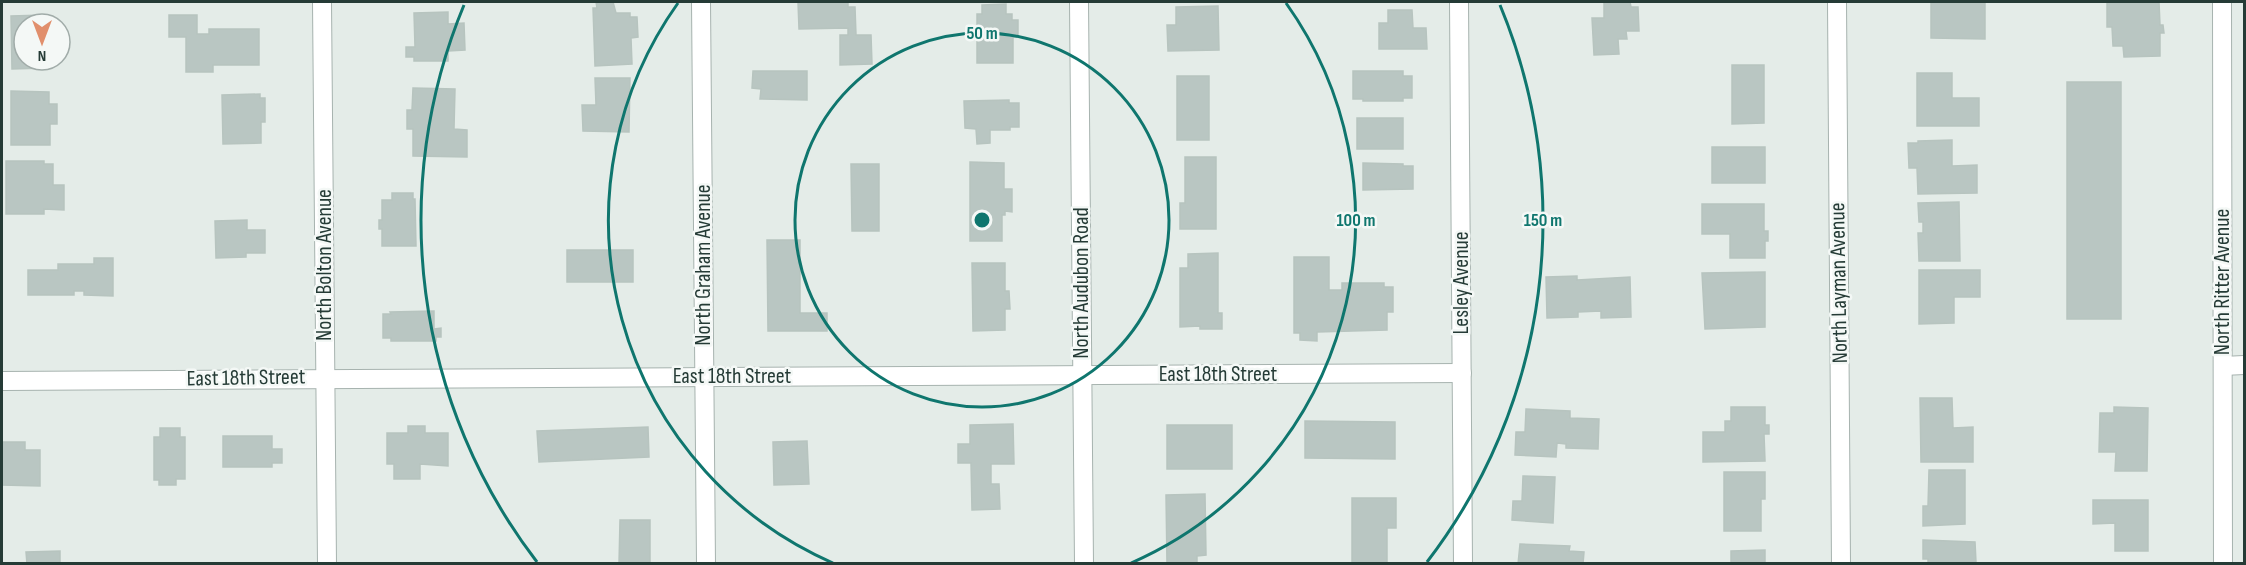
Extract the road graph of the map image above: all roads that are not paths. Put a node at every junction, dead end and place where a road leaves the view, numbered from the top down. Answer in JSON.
{"nodes":[{"id":1,"x":322,"y":2,"type":"edge"},
{"id":2,"x":701,"y":2,"type":"edge"},
{"id":3,"x":1079,"y":2,"type":"edge"},
{"id":4,"x":1459,"y":2,"type":"edge"},
{"id":5,"x":1837,"y":2,"type":"edge"},
{"id":6,"x":2222,"y":2,"type":"edge"},
{"id":7,"x":2244,"y":365,"type":"edge"},
{"id":8,"x":2223,"y":366,"type":"junction"},
{"id":9,"x":1462,"y":373,"type":"junction"},
{"id":10,"x":1082,"y":374,"type":"junction"},
{"id":11,"x":704,"y":376,"type":"junction"},
{"id":12,"x":325,"y":378,"type":"junction"},
{"id":13,"x":2,"y":381,"type":"edge"},
{"id":14,"x":327,"y":564,"type":"edge"},
{"id":15,"x":706,"y":564,"type":"edge"},
{"id":16,"x":1084,"y":564,"type":"edge"},
{"id":17,"x":1463,"y":564,"type":"edge"},
{"id":18,"x":1841,"y":564,"type":"edge"},
{"id":19,"x":2223,"y":564,"type":"edge"}],
"edges":[{"from":1,"to":12,"type":"street","name":"North Bolton Avenue"},
{"from":2,"to":11,"type":"street","name":"North Graham Avenue"},
{"from":3,"to":10,"type":"street","name":"North Audubon Road"},
{"from":4,"to":9,"type":"street","name":"Lesley Avenue"},
{"from":5,"to":18,"type":"street","name":"North Layman Avenue"},
{"from":6,"to":8,"type":"street","name":"North Ritter Avenue"},
{"from":7,"to":8,"type":"street"},
{"from":8,"to":19,"type":"street","name":"North Ritter Avenue"},
{"from":9,"to":10,"type":"street","name":"East 18th Street"},
{"from":9,"to":17,"type":"street","name":"Lesley Avenue"},
{"from":10,"to":11,"type":"street","name":"East 18th Street"},
{"from":10,"to":16,"type":"street","name":"North Audubon Road"},
{"from":11,"to":12,"type":"street","name":"East 18th Street"},
{"from":11,"to":15,"type":"street","name":"North Graham Avenue"},
{"from":12,"to":13,"type":"street","name":"East 18th Street"},
{"from":12,"to":14,"type":"street","name":"North Bolton Avenue"}]}
